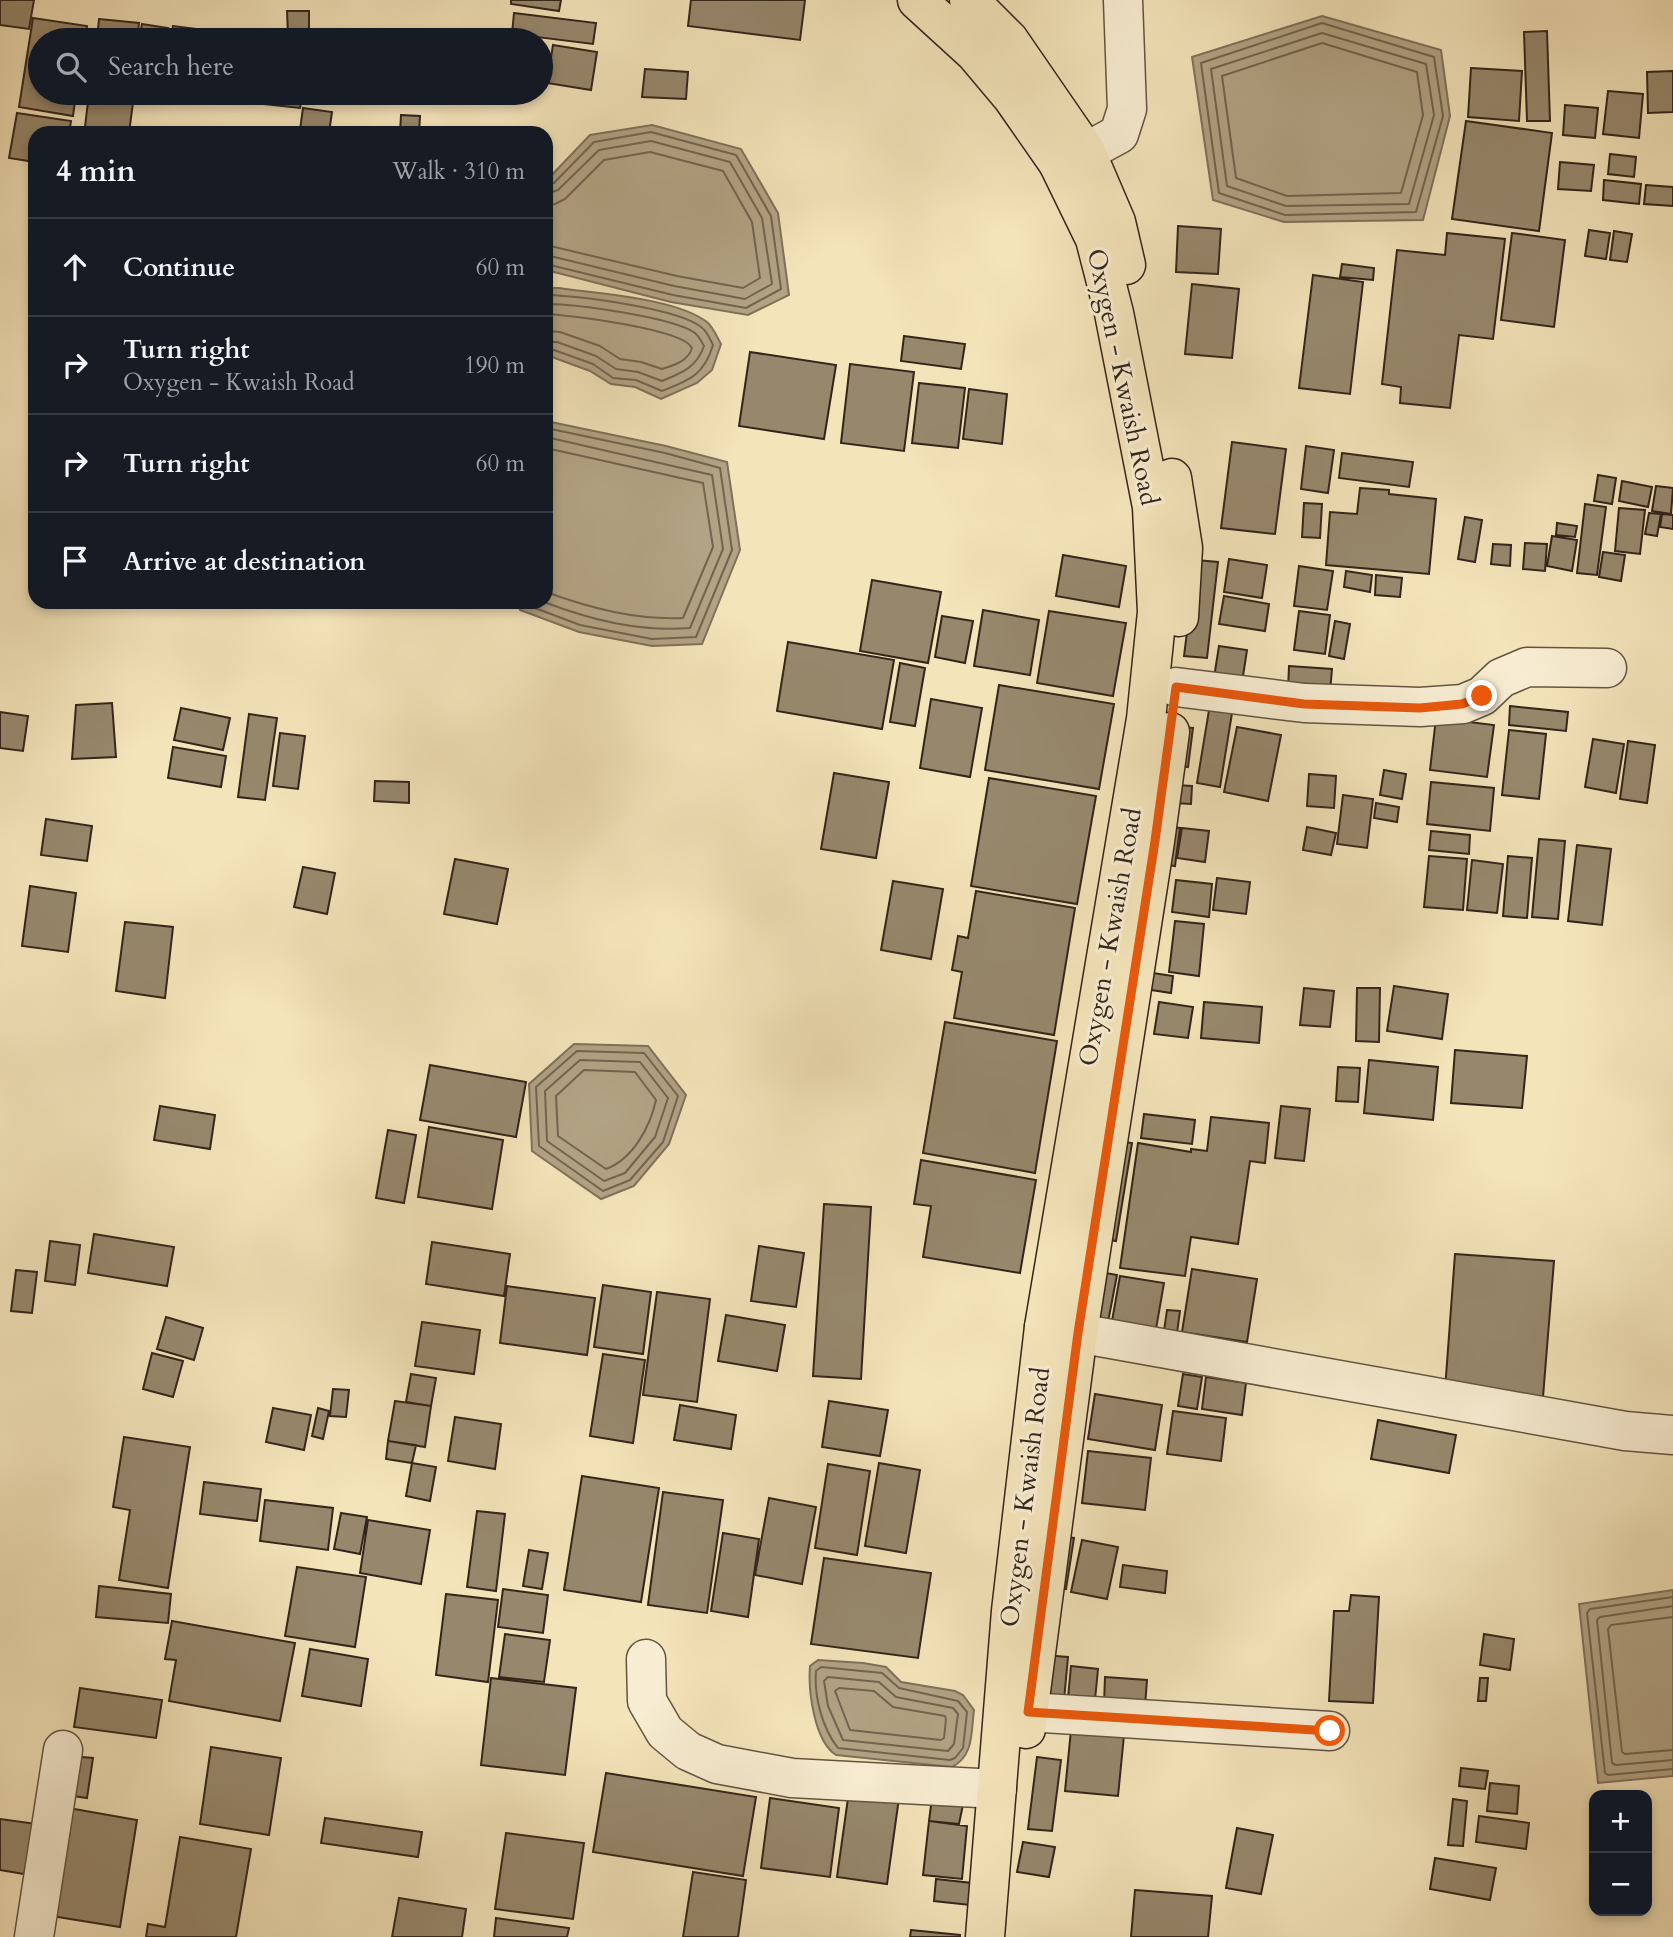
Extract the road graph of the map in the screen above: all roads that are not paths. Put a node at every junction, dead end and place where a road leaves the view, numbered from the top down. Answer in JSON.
{"nodes":[{"id":1,"x":917,"y":0,"type":"edge"},
{"id":2,"x":970,"y":0,"type":"edge"},
{"id":3,"x":1123,"y":0,"type":"edge"},
{"id":4,"x":1072,"y":158,"type":"junction"},
{"id":5,"x":1607,"y":668,"type":"dead end"},
{"id":6,"x":1176,"y":687,"type":"junction"},
{"id":7,"x":1061,"y":1330,"type":"junction"},
{"id":8,"x":1673,"y":1435,"type":"edge"},
{"id":9,"x":646,"y":1660,"type":"dead end"},
{"id":10,"x":1028,"y":1712,"type":"junction"},
{"id":11,"x":1330,"y":1731,"type":"dead end"},
{"id":12,"x":63,"y":1751,"type":"dead end"},
{"id":13,"x":997,"y":1789,"type":"junction"},
{"id":14,"x":34,"y":1937,"type":"edge"},
{"id":15,"x":985,"y":1937,"type":"edge"},
{"id":16,"x":1009,"y":1937,"type":"edge"}],
"edges":[{"from":1,"to":4,"type":"main road","name":"Oxygen - Kwaish Road"},
{"from":2,"to":4,"type":"main road","name":"Oxygen - Kwaish Road"},
{"from":3,"to":4,"type":"street"},
{"from":4,"to":6,"type":"main road","name":"Oxygen - Kwaish Road"},
{"from":4,"to":7,"type":"main road","name":"Oxygen - Kwaish Road"},
{"from":5,"to":6,"type":"street"},
{"from":6,"to":7,"type":"main road","name":"Oxygen - Kwaish Road"},
{"from":7,"to":8,"type":"street"},
{"from":7,"to":10,"type":"main road","name":"Oxygen - Kwaish Road"},
{"from":7,"to":13,"type":"main road","name":"Oxygen - Kwaish Road"},
{"from":9,"to":13,"type":"street"},
{"from":10,"to":11,"type":"street"},
{"from":10,"to":16,"type":"main road","name":"Oxygen - Kwaish Road"},
{"from":12,"to":14,"type":"street"},
{"from":13,"to":15,"type":"main road","name":"Oxygen - Kwaish Road"}]}
